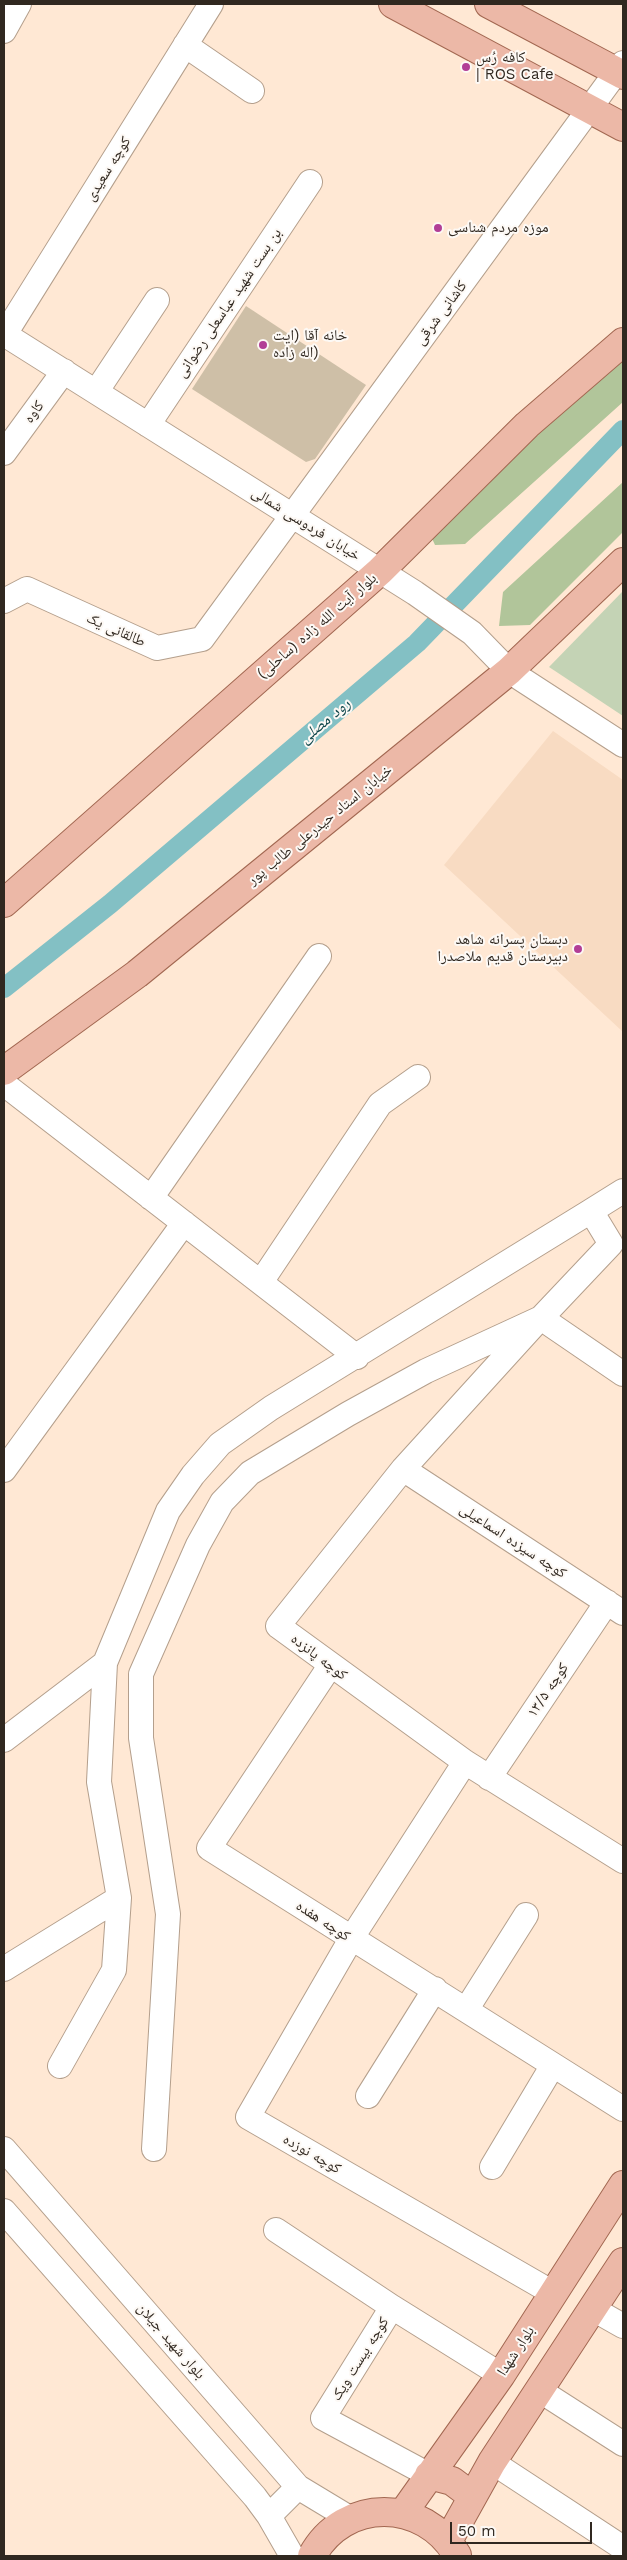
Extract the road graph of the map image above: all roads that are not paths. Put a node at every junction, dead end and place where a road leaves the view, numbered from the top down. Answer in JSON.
{"nodes":[{"id":1,"x":19,"y":4,"type":"edge"},
{"id":2,"x":211,"y":4,"type":"edge"},
{"id":3,"x":393,"y":4,"type":"edge"},
{"id":4,"x":489,"y":4,"type":"edge"},
{"id":5,"x":4,"y":31,"type":"edge"},
{"id":6,"x":185,"y":45,"type":"junction"},
{"id":7,"x":621,"y":70,"type":"edge"},
{"id":8,"x":252,"y":91,"type":"dead end"},
{"id":9,"x":591,"y":110,"type":"junction"},
{"id":10,"x":623,"y":127,"type":"edge"},
{"id":11,"x":310,"y":182,"type":"dead end"},
{"id":12,"x":157,"y":300,"type":"dead end"},
{"id":13,"x":4,"y":334,"type":"edge"},
{"id":14,"x":623,"y":342,"type":"edge"},
{"id":15,"x":64,"y":371,"type":"junction"},
{"id":16,"x":96,"y":392,"type":"junction"},
{"id":17,"x":148,"y":424,"type":"junction"},
{"id":18,"x":4,"y":453,"type":"edge"},
{"id":19,"x":291,"y":515,"type":"junction"},
{"id":20,"x":623,"y":562,"type":"edge"},
{"id":21,"x":380,"y":571,"type":"junction"},
{"id":22,"x":4,"y":600,"type":"edge"},
{"id":23,"x":509,"y":671,"type":"junction"},
{"id":24,"x":623,"y":745,"type":"edge"},
{"id":25,"x":4,"y":903,"type":"edge"},
{"id":26,"x":319,"y":956,"type":"dead end"},
{"id":27,"x":4,"y":1071,"type":"edge"},
{"id":28,"x":418,"y":1078,"type":"dead end"},
{"id":29,"x":4,"y":1084,"type":"edge"},
{"id":30,"x":623,"y":1191,"type":"edge"},
{"id":31,"x":151,"y":1198,"type":"junction"},
{"id":32,"x":591,"y":1211,"type":"junction"},
{"id":33,"x":184,"y":1223,"type":"junction"},
{"id":34,"x":260,"y":1282,"type":"junction"},
{"id":35,"x":541,"y":1318,"type":"junction"},
{"id":36,"x":357,"y":1357,"type":"junction"},
{"id":37,"x":623,"y":1374,"type":"edge"},
{"id":38,"x":402,"y":1469,"type":"junction"},
{"id":39,"x":4,"y":1470,"type":"edge"},
{"id":40,"x":615,"y":1608,"type":"edge"},
{"id":41,"x":105,"y":1662,"type":"junction"},
{"id":42,"x":330,"y":1666,"type":"junction"},
{"id":43,"x":4,"y":1740,"type":"edge"},
{"id":44,"x":465,"y":1762,"type":"junction"},
{"id":45,"x":488,"y":1778,"type":"junction"},
{"id":46,"x":623,"y":1862,"type":"edge"},
{"id":47,"x":119,"y":1898,"type":"junction"},
{"id":48,"x":526,"y":1915,"type":"dead end"},
{"id":49,"x":351,"y":1940,"type":"junction"},
{"id":50,"x":4,"y":1969,"type":"edge"},
{"id":51,"x":435,"y":1989,"type":"junction"},
{"id":52,"x":466,"y":2010,"type":"junction"},
{"id":53,"x":553,"y":2065,"type":"junction"},
{"id":54,"x":60,"y":2066,"type":"dead end"},
{"id":55,"x":368,"y":2096,"type":"dead end"},
{"id":56,"x":623,"y":2109,"type":"edge"},
{"id":57,"x":4,"y":2149,"type":"edge"},
{"id":58,"x":154,"y":2149,"type":"dead end"},
{"id":59,"x":492,"y":2167,"type":"dead end"},
{"id":60,"x":623,"y":2184,"type":"edge"},
{"id":61,"x":4,"y":2211,"type":"edge"},
{"id":62,"x":276,"y":2230,"type":"dead end"},
{"id":63,"x":623,"y":2262,"type":"edge"},
{"id":64,"x":553,"y":2293,"type":"junction"},
{"id":65,"x":392,"y":2307,"type":"junction"},
{"id":66,"x":593,"y":2308,"type":"junction"},
{"id":67,"x":623,"y":2326,"type":"edge"},
{"id":68,"x":500,"y":2376,"type":"junction"},
{"id":69,"x":539,"y":2390,"type":"junction"},
{"id":70,"x":623,"y":2444,"type":"edge"},
{"id":71,"x":492,"y":2462,"type":"junction"},
{"id":72,"x":429,"y":2475,"type":"junction"},
{"id":73,"x":298,"y":2487,"type":"junction"},
{"id":74,"x":472,"y":2496,"type":"junction"},
{"id":75,"x":404,"y":2513,"type":"junction"},
{"id":76,"x":269,"y":2516,"type":"junction"},
{"id":77,"x":351,"y":2519,"type":"junction"},
{"id":78,"x":453,"y":2548,"type":"edge"},
{"id":79,"x":623,"y":2548,"type":"edge"},
{"id":80,"x":292,"y":2556,"type":"edge"},
{"id":81,"x":312,"y":2556,"type":"edge"}],
"edges":[{"from":1,"to":5,"type":"street"},
{"from":2,"to":6,"type":"street","name":"کوچه سعیدی"},
{"from":3,"to":9,"type":"main road"},
{"from":4,"to":7,"type":"main road"},
{"from":6,"to":8,"type":"street"},
{"from":6,"to":13,"type":"street","name":"کوچه سعیدی"},
{"from":7,"to":9,"type":"street","name":"کاشانی شرقی"},
{"from":9,"to":10,"type":"main road"},
{"from":9,"to":19,"type":"street","name":"کاشانی شرقی"},
{"from":11,"to":17,"type":"street","name":"بن بست شهید عباسعلی رضوانی"},
{"from":12,"to":16,"type":"street"},
{"from":13,"to":15,"type":"street","name":"خیابان فردوسی شمالی"},
{"from":14,"to":21,"type":"main road","name":"بلوار آیت الله زاده (ساحلی)"},
{"from":15,"to":16,"type":"street","name":"خیابان فردوسی شمالی"},
{"from":15,"to":18,"type":"street","name":"کاوه"},
{"from":16,"to":17,"type":"street","name":"خیابان فردوسی شمالی"},
{"from":17,"to":19,"type":"street","name":"خیابان فردوسی شمالی"},
{"from":19,"to":21,"type":"street","name":"خیابان فردوسی شمالی"},
{"from":19,"to":22,"type":"street","name":"طالقانی یک"},
{"from":20,"to":23,"type":"main road","name":"خیابان استاد حیدرعلی طالب پور"},
{"from":21,"to":23,"type":"street","name":"خیابان فردوسی شمالی"},
{"from":21,"to":25,"type":"main road","name":"بلوار آیت الله زاده (ساحلی)"},
{"from":23,"to":24,"type":"street","name":"خیابان فردوسی شمالی"},
{"from":23,"to":27,"type":"main road","name":"خیابان استاد حیدرعلی طالب پور"},
{"from":26,"to":31,"type":"street"},
{"from":28,"to":34,"type":"street"},
{"from":29,"to":31,"type":"street"},
{"from":30,"to":32,"type":"street"},
{"from":31,"to":33,"type":"street"},
{"from":32,"to":35,"type":"street","name":"کوچه پانزده"},
{"from":32,"to":36,"type":"street"},
{"from":33,"to":34,"type":"street"},
{"from":33,"to":39,"type":"street"},
{"from":34,"to":36,"type":"street"},
{"from":35,"to":37,"type":"street"},
{"from":35,"to":38,"type":"street","name":"کوچه پانزده"},
{"from":35,"to":58,"type":"street"},
{"from":36,"to":41,"type":"street"},
{"from":38,"to":40,"type":"street","name":"کوچه سیزده اسماعیلی"},
{"from":38,"to":42,"type":"street","name":"کوچه پانزده"},
{"from":40,"to":45,"type":"street","name":"کوچه ۱۳/۵"},
{"from":41,"to":43,"type":"street"},
{"from":41,"to":47,"type":"street"},
{"from":42,"to":44,"type":"street","name":"کوچه پانزده"},
{"from":42,"to":49,"type":"street","name":"کوچه هفده"},
{"from":44,"to":45,"type":"street","name":"کوچه پانزده"},
{"from":44,"to":49,"type":"street"},
{"from":45,"to":46,"type":"street","name":"کوچه پانزده"},
{"from":47,"to":50,"type":"street"},
{"from":47,"to":54,"type":"street"},
{"from":48,"to":52,"type":"street"},
{"from":49,"to":51,"type":"street","name":"کوچه هفده"},
{"from":49,"to":64,"type":"street","name":"کوچه نوزده"},
{"from":51,"to":52,"type":"street","name":"کوچه هفده"},
{"from":51,"to":55,"type":"street"},
{"from":52,"to":53,"type":"street","name":"کوچه هفده"},
{"from":53,"to":56,"type":"street","name":"کوچه هفده"},
{"from":53,"to":59,"type":"street"},
{"from":57,"to":73,"type":"street","name":"بلوار شهید جیلان"},
{"from":60,"to":64,"type":"main road","name":"بلوار شهدا"},
{"from":61,"to":76,"type":"street"},
{"from":62,"to":65,"type":"street"},
{"from":63,"to":66,"type":"main road"},
{"from":64,"to":68,"type":"main road","name":"بلوار شهدا"},
{"from":65,"to":68,"type":"street","name":"کوچه بیست ویک"},
{"from":65,"to":72,"type":"street","name":"کوچه بیست ویک"},
{"from":66,"to":67,"type":"street"},
{"from":66,"to":69,"type":"main road"},
{"from":68,"to":72,"type":"main road","name":"بلوار شهدا"},
{"from":69,"to":70,"type":"street"},
{"from":69,"to":71,"type":"main road"},
{"from":71,"to":74,"type":"main road"},
{"from":71,"to":79,"type":"street"},
{"from":72,"to":74,"type":"main road"},
{"from":72,"to":75,"type":"main road","name":"بلوار شهدا"},
{"from":73,"to":76,"type":"street"},
{"from":73,"to":77,"type":"street","name":"بلوار شهید جیلان"},
{"from":74,"to":78,"type":"main road"},
{"from":75,"to":77,"type":"main road"},
{"from":75,"to":78,"type":"main road"},
{"from":76,"to":80,"type":"street"},
{"from":77,"to":81,"type":"main road"}]}
